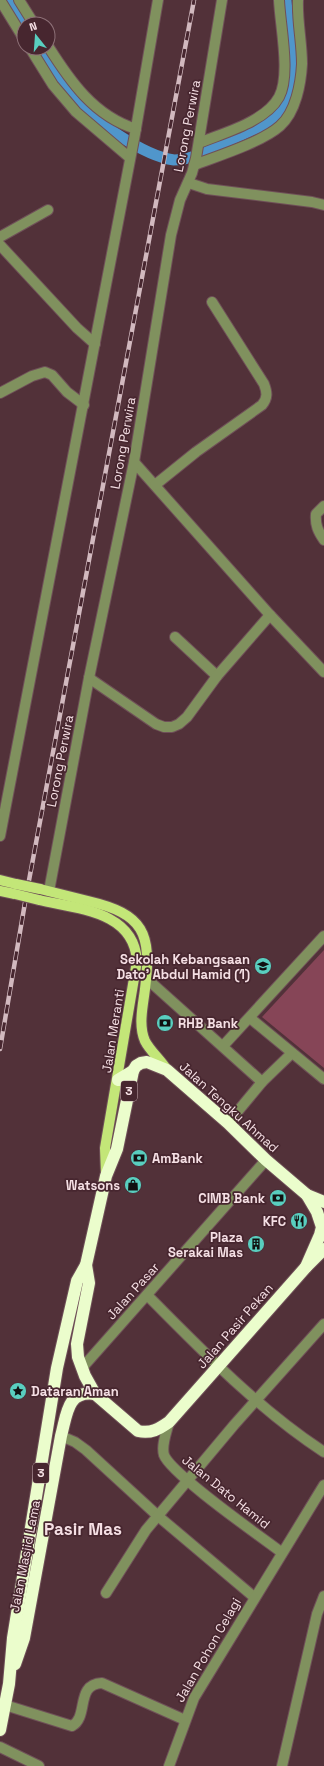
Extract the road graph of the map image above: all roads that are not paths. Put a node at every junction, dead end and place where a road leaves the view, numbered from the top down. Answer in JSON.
{"nodes":[{"id":1,"x":0,"y":0,"type":"edge"},
{"id":2,"x":19,"y":0,"type":"edge"},
{"id":3,"x":158,"y":0,"type":"edge"},
{"id":4,"x":222,"y":0,"type":"edge"},
{"id":5,"x":279,"y":0,"type":"edge"},
{"id":6,"x":298,"y":0,"type":"edge"},
{"id":7,"x":29,"y":16,"type":"edge"},
{"id":8,"x":16,"y":26,"type":"edge"},
{"id":9,"x":35,"y":56,"type":"edge"},
{"id":10,"x":55,"y":56,"type":"edge"},
{"id":11,"x":136,"y":131,"type":"junction"},
{"id":12,"x":198,"y":145,"type":"junction"},
{"id":13,"x":131,"y":154,"type":"junction"},
{"id":14,"x":195,"y":162,"type":"junction"},
{"id":15,"x":189,"y":182,"type":"junction"},
{"id":16,"x":324,"y":205,"type":"edge"},
{"id":17,"x":48,"y":210,"type":"dead end"},
{"id":18,"x":0,"y":237,"type":"edge"},
{"id":19,"x":0,"y":245,"type":"edge"},
{"id":20,"x":212,"y":302,"type":"dead end"},
{"id":21,"x":95,"y":344,"type":"junction"},
{"id":22,"x":0,"y":393,"type":"edge"},
{"id":23,"x":84,"y":405,"type":"junction"},
{"id":24,"x":134,"y":462,"type":"junction"},
{"id":25,"x":155,"y":485,"type":"junction"},
{"id":26,"x":324,"y":506,"type":"edge"},
{"id":27,"x":324,"y":540,"type":"edge"},
{"id":28,"x":270,"y":615,"type":"junction"},
{"id":29,"x":175,"y":638,"type":"dead end"},
{"id":30,"x":324,"y":672,"type":"edge"},
{"id":31,"x":217,"y":676,"type":"junction"},
{"id":32,"x":89,"y":678,"type":"junction"},
{"id":33,"x":0,"y":836,"type":"edge"},
{"id":34,"x":0,"y":880,"type":"edge"},
{"id":35,"x":15,"y":889,"type":"junction"},
{"id":36,"x":0,"y":891,"type":"edge"},
{"id":37,"x":43,"y":893,"type":"junction"},
{"id":38,"x":131,"y":917,"type":"junction"},
{"id":39,"x":123,"y":928,"type":"junction"},
{"id":40,"x":324,"y":936,"type":"edge"},
{"id":41,"x":146,"y":978,"type":"junction"},
{"id":42,"x":250,"y":1018,"type":"junction"},
{"id":43,"x":223,"y":1046,"type":"junction"},
{"id":44,"x":292,"y":1053,"type":"junction"},
{"id":45,"x":167,"y":1070,"type":"junction"},
{"id":46,"x":133,"y":1071,"type":"junction"},
{"id":47,"x":324,"y":1079,"type":"edge"},
{"id":48,"x":118,"y":1080,"type":"junction"},
{"id":49,"x":262,"y":1082,"type":"junction"},
{"id":50,"x":228,"y":1123,"type":"junction"},
{"id":51,"x":266,"y":1160,"type":"junction"},
{"id":52,"x":106,"y":1176,"type":"junction"},
{"id":53,"x":307,"y":1195,"type":"junction"},
{"id":54,"x":324,"y":1202,"type":"edge"},
{"id":55,"x":324,"y":1249,"type":"edge"},
{"id":56,"x":86,"y":1266,"type":"junction"},
{"id":57,"x":306,"y":1267,"type":"junction"},
{"id":58,"x":147,"y":1295,"type":"junction"},
{"id":59,"x":324,"y":1324,"type":"edge"},
{"id":60,"x":219,"y":1366,"type":"junction"},
{"id":61,"x":82,"y":1368,"type":"junction"},
{"id":62,"x":95,"y":1394,"type":"junction"},
{"id":63,"x":257,"y":1400,"type":"junction"},
{"id":64,"x":169,"y":1422,"type":"junction"},
{"id":65,"x":61,"y":1436,"type":"junction"},
{"id":66,"x":324,"y":1452,"type":"edge"},
{"id":67,"x":189,"y":1481,"type":"junction"},
{"id":68,"x":324,"y":1485,"type":"edge"},
{"id":69,"x":158,"y":1516,"type":"junction"},
{"id":70,"x":281,"y":1552,"type":"junction"},
{"id":71,"x":106,"y":1594,"type":"dead end"},
{"id":72,"x":324,"y":1596,"type":"edge"},
{"id":73,"x":254,"y":1597,"type":"junction"},
{"id":74,"x":22,"y":1616,"type":"junction"},
{"id":75,"x":5,"y":1704,"type":"junction"},
{"id":76,"x":185,"y":1720,"type":"junction"},
{"id":77,"x":0,"y":1730,"type":"edge"},
{"id":78,"x":0,"y":1747,"type":"edge"},
{"id":79,"x":40,"y":1766,"type":"edge"},
{"id":80,"x":168,"y":1766,"type":"edge"},
{"id":81,"x":282,"y":1766,"type":"edge"}],
"edges":[{"from":1,"to":8,"type":"street"},
{"from":2,"to":7,"type":"street"},
{"from":3,"to":11,"type":"street"},
{"from":4,"to":12,"type":"street","name":"Lorong Perwira"},
{"from":5,"to":12,"type":"street"},
{"from":6,"to":14,"type":"street"},
{"from":9,"to":13,"type":"street"},
{"from":10,"to":11,"type":"street"},
{"from":11,"to":13,"type":"street"},
{"from":12,"to":14,"type":"street","name":"Lorong Perwira"},
{"from":13,"to":21,"type":"street"},
{"from":14,"to":15,"type":"street","name":"Lorong Perwira"},
{"from":15,"to":16,"type":"street"},
{"from":15,"to":24,"type":"street","name":"Lorong Perwira"},
{"from":17,"to":18,"type":"street"},
{"from":19,"to":21,"type":"street"},
{"from":20,"to":25,"type":"street"},
{"from":21,"to":23,"type":"street"},
{"from":22,"to":23,"type":"street"},
{"from":23,"to":33,"type":"street"},
{"from":24,"to":25,"type":"street"},
{"from":24,"to":32,"type":"street","name":"Lorong Perwira"},
{"from":25,"to":28,"type":"street"},
{"from":26,"to":27,"type":"street"},
{"from":28,"to":30,"type":"street"},
{"from":28,"to":31,"type":"street"},
{"from":29,"to":31,"type":"street"},
{"from":31,"to":32,"type":"street"},
{"from":32,"to":37,"type":"street","name":"Lorong Perwira"},
{"from":34,"to":35,"type":"main road","name":"Jalan Meranti"},
{"from":35,"to":36,"type":"main road","name":"Jalan Meranti"},
{"from":35,"to":37,"type":"main road","name":"Jalan Meranti","bridge":true},
{"from":37,"to":38,"type":"main road","name":"Jalan Meranti"},
{"from":37,"to":39,"type":"main road","name":"Jalan Meranti"},
{"from":38,"to":39,"type":"main road"},
{"from":38,"to":41,"type":"main road","name":"Jalan Meranti"},
{"from":39,"to":48,"type":"main road","name":"Jalan Meranti"},
{"from":40,"to":42,"type":"street"},
{"from":41,"to":43,"type":"street"},
{"from":41,"to":45,"type":"main road","name":"Jalan Meranti"},
{"from":42,"to":43,"type":"street"},
{"from":42,"to":44,"type":"street"},
{"from":43,"to":49,"type":"street"},
{"from":44,"to":47,"type":"street"},
{"from":44,"to":49,"type":"street"},
{"from":45,"to":46,"type":"highway","name":"Jalan Tengku Ahmad","number":"3"},
{"from":45,"to":50,"type":"highway","name":"Jalan Tengku Ahmad","number":"3"},
{"from":46,"to":48,"type":"highway"},
{"from":46,"to":52,"type":"highway","number":"3"},
{"from":48,"to":52,"type":"main road","name":"Jalan Meranti"},
{"from":49,"to":50,"type":"street"},
{"from":50,"to":51,"type":"highway","name":"Jalan Tengku Ahmad","number":"3"},
{"from":51,"to":53,"type":"highway","name":"Jalan Tengku Ahmad","number":"3"},
{"from":51,"to":58,"type":"street","name":"Jalan Pasar"},
{"from":52,"to":56,"type":"highway","name":"Jalan Masjid Lama","number":"3"},
{"from":53,"to":54,"type":"highway","number":"3"},
{"from":53,"to":57,"type":"highway","number":"3"},
{"from":55,"to":57,"type":"highway","name":"Jalan Pasir Pekan","number":"3"},
{"from":56,"to":61,"type":"highway","name":"Jalan Masjid Lama","number":"3"},
{"from":56,"to":74,"type":"highway","name":"Jalan Masjid Lama","number":"3"},
{"from":57,"to":60,"type":"highway","name":"Jalan Pasir Pekan","number":"3"},
{"from":58,"to":60,"type":"street"},
{"from":58,"to":61,"type":"street","name":"Jalan Pasar"},
{"from":59,"to":63,"type":"street"},
{"from":60,"to":63,"type":"street"},
{"from":60,"to":64,"type":"highway","name":"Jalan Pasir Pekan","number":"3"},
{"from":61,"to":62,"type":"highway","name":"Jalan Masjid Lama","number":"3"},
{"from":62,"to":64,"type":"highway","number":"3"},
{"from":62,"to":65,"type":"highway","name":"Jalan Masjid Lama","number":"3"},
{"from":63,"to":66,"type":"street"},
{"from":63,"to":67,"type":"street"},
{"from":64,"to":67,"type":"street","name":"Jalan Dato Hamid"},
{"from":65,"to":69,"type":"street"},
{"from":65,"to":74,"type":"highway","name":"Jalan Masjid Lama","number":"3"},
{"from":67,"to":69,"type":"street"},
{"from":67,"to":70,"type":"street","name":"Jalan Dato Hamid"},
{"from":68,"to":70,"type":"street","name":"Jalan Pohon Celagi"},
{"from":69,"to":71,"type":"street"},
{"from":69,"to":73,"type":"street"},
{"from":70,"to":73,"type":"street","name":"Jalan Pohon Celagi"},
{"from":72,"to":81,"type":"street"},
{"from":73,"to":76,"type":"street","name":"Jalan Pohon Celagi"},
{"from":74,"to":75,"type":"highway","name":"Jalan Masjid Lama","number":"3"},
{"from":75,"to":76,"type":"street"},
{"from":75,"to":77,"type":"highway","name":"Jalan Masjid Lama","number":"3"},
{"from":76,"to":80,"type":"street","name":"Jalan Pohon Celagi"},
{"from":78,"to":79,"type":"street"}]}
